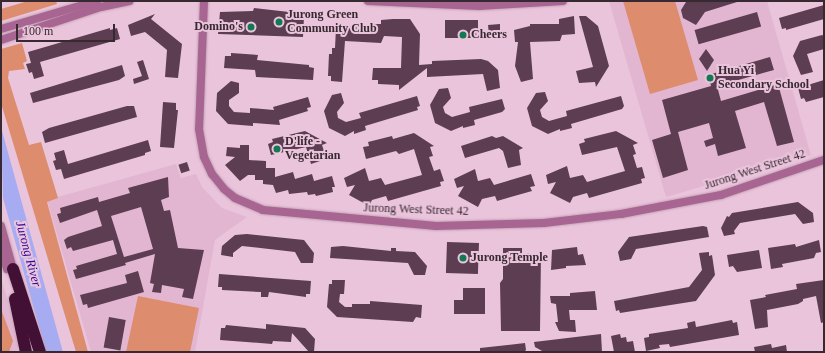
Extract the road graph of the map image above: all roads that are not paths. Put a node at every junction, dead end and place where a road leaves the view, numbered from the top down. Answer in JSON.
{"nodes":[{"id":1,"x":97,"y":1,"type":"edge"},
{"id":2,"x":129,"y":1,"type":"edge"},
{"id":3,"x":204,"y":1,"type":"edge"},
{"id":4,"x":368,"y":1,"type":"edge"},
{"id":5,"x":563,"y":1,"type":"edge"},
{"id":6,"x":1,"y":29,"type":"edge"},
{"id":7,"x":1,"y":40,"type":"edge"},
{"id":8,"x":824,"y":160,"type":"edge"},
{"id":9,"x":1,"y":226,"type":"edge"},
{"id":10,"x":1,"y":248,"type":"edge"},
{"id":11,"x":10,"y":269,"type":"junction"},
{"id":12,"x":26,"y":352,"type":"edge"},
{"id":13,"x":40,"y":352,"type":"edge"}],
"edges":[{"from":1,"to":6,"type":"street"},
{"from":2,"to":7,"type":"street"},
{"from":3,"to":8,"type":"street","name":"Jurong West Street 42"},
{"from":4,"to":5,"type":"street"},
{"from":9,"to":11,"type":"street"},
{"from":10,"to":11,"type":"street"},
{"from":11,"to":12,"type":"highway"},
{"from":11,"to":13,"type":"highway"}]}
